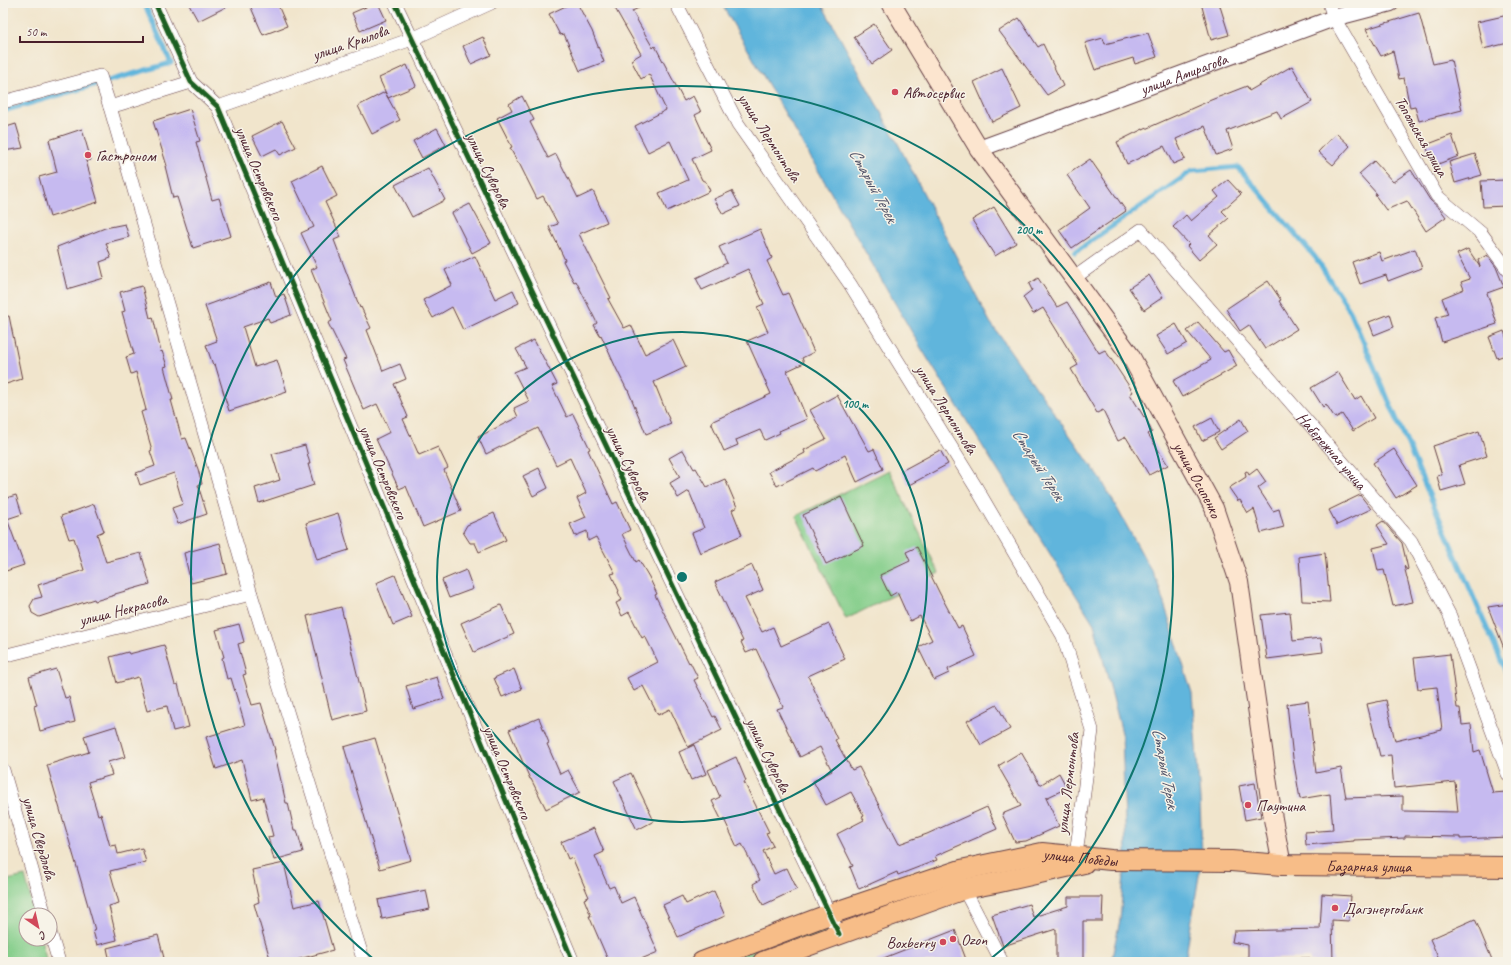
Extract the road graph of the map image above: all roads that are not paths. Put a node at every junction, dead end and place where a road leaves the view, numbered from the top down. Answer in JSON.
{"nodes":[{"id":1,"x":155,"y":3,"type":"edge"},
{"id":2,"x":395,"y":3,"type":"edge"},
{"id":3,"x":491,"y":3,"type":"edge"},
{"id":4,"x":676,"y":3,"type":"edge"},
{"id":5,"x":891,"y":3,"type":"edge"},
{"id":6,"x":1391,"y":3,"type":"edge"},
{"id":7,"x":1332,"y":10,"type":"edge"},
{"id":8,"x":412,"y":39,"type":"junction"},
{"id":9,"x":191,"y":82,"type":"junction"},
{"id":10,"x":3,"y":102,"type":"edge"},
{"id":11,"x":110,"y":107,"type":"junction"},
{"id":12,"x":218,"y":107,"type":"junction"},
{"id":13,"x":979,"y":149,"type":"junction"},
{"id":14,"x":1508,"y":270,"type":"edge"},
{"id":15,"x":1074,"y":278,"type":"junction"},
{"id":16,"x":252,"y":594,"type":"junction"},
{"id":17,"x":3,"y":656,"type":"edge"},
{"id":18,"x":3,"y":770,"type":"edge"},
{"id":19,"x":1508,"y":774,"type":"edge"},
{"id":20,"x":1075,"y":860,"type":"junction"},
{"id":21,"x":1231,"y":861,"type":"joint"},
{"id":22,"x":1282,"y":866,"type":"junction"},
{"id":23,"x":1508,"y":867,"type":"edge"},
{"id":24,"x":964,"y":889,"type":"junction"},
{"id":25,"x":43,"y":907,"type":"edge"},
{"id":26,"x":830,"y":914,"type":"junction"},
{"id":27,"x":840,"y":934,"type":"junction"},
{"id":28,"x":54,"y":947,"type":"edge"},
{"id":29,"x":59,"y":962,"type":"edge"},
{"id":30,"x":364,"y":962,"type":"edge"},
{"id":31,"x":573,"y":962,"type":"edge"},
{"id":32,"x":702,"y":962,"type":"edge"},
{"id":33,"x":763,"y":962,"type":"edge"},
{"id":34,"x":1002,"y":962,"type":"edge"}],
"edges":[{"from":1,"to":9,"type":"street","name":"улица Островского"},
{"from":2,"to":8,"type":"street","name":"улица Суворова"},
{"from":3,"to":8,"type":"street","name":"улица Крылова"},
{"from":4,"to":20,"type":"street","name":"улица Лермонтова"},
{"from":5,"to":13,"type":"main road"},
{"from":6,"to":7,"type":"street","name":"улица Амирагова"},
{"from":7,"to":13,"type":"street","name":"улица Амирагова"},
{"from":7,"to":14,"type":"street","name":"Топольская улица"},
{"from":8,"to":12,"type":"street","name":"улица Крылова"},
{"from":8,"to":26,"type":"street","name":"улица Суворова"},
{"from":9,"to":11,"type":"street"},
{"from":9,"to":12,"type":"street","name":"улица Островского"},
{"from":10,"to":11,"type":"street"},
{"from":11,"to":16,"type":"street"},
{"from":12,"to":31,"type":"street","name":"улица Островского"},
{"from":13,"to":15,"type":"main road","name":"улица Осипенко"},
{"from":15,"to":19,"type":"street","name":"Набережная улица"},
{"from":15,"to":22,"type":"main road","name":"улица Осипенко"},
{"from":16,"to":17,"type":"street","name":"улица Некрасова"},
{"from":16,"to":30,"type":"street"},
{"from":18,"to":25,"type":"street","name":"улица Свердлова"},
{"from":20,"to":21,"type":"main road","name":"улица Победы"},
{"from":20,"to":24,"type":"main road","name":"улица Победы"},
{"from":20,"to":26,"type":"main road","name":"улица Победы"},
{"from":21,"to":22,"type":"main road","name":"Базарная улица"},
{"from":22,"to":23,"type":"main road","name":"Базарная улица"},
{"from":24,"to":27,"type":"main road","name":"улица Победы"},
{"from":24,"to":34,"type":"street"},
{"from":26,"to":27,"type":"street","name":"улица Суворова"},
{"from":26,"to":32,"type":"main road","name":"улица Победы"},
{"from":27,"to":33,"type":"main road","name":"улица Победы"},
{"from":28,"to":29,"type":"street"}]}
